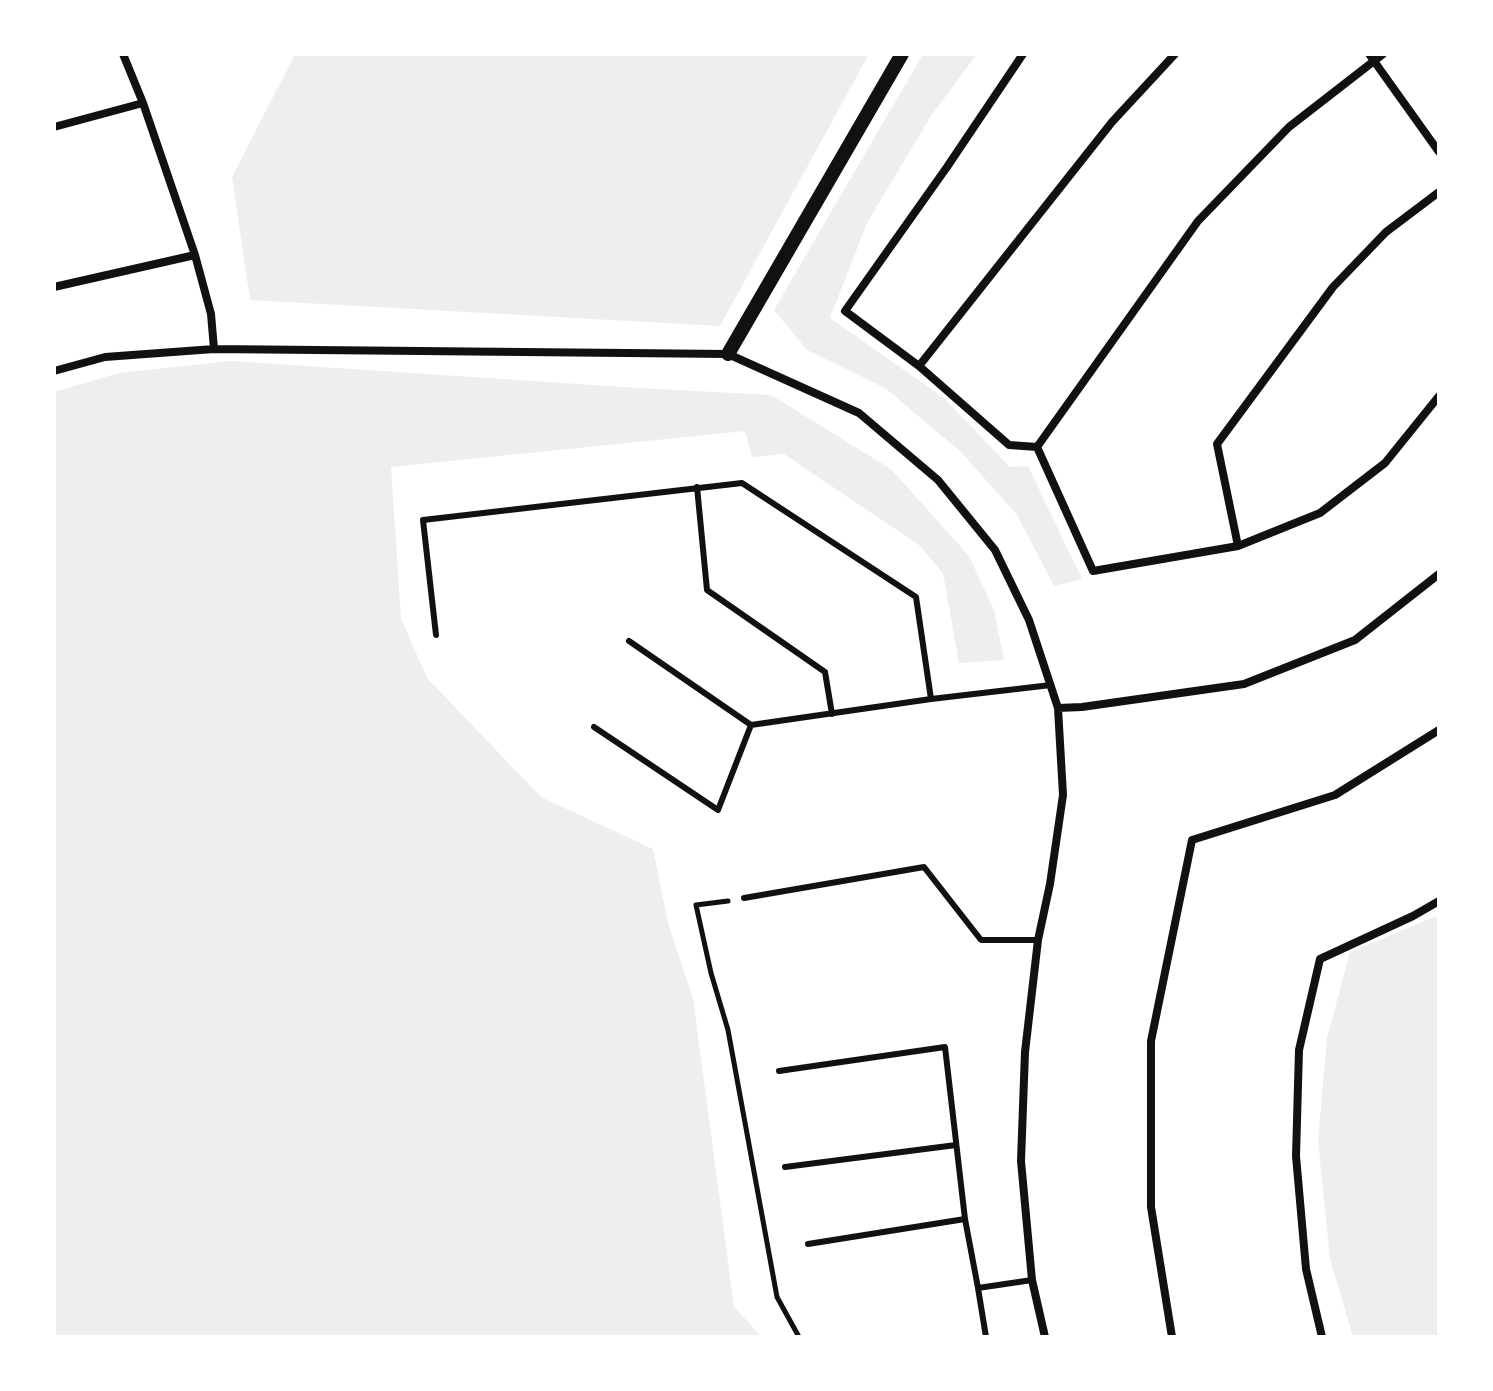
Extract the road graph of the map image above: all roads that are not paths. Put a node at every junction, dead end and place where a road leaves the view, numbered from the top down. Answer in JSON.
{"nodes":[{"id":1,"x":123,"y":54,"type":"edge"},
{"id":2,"x":902,"y":54,"type":"edge"},
{"id":3,"x":1023,"y":54,"type":"edge"},
{"id":4,"x":1175,"y":54,"type":"edge"},
{"id":5,"x":1383,"y":54,"type":"edge"},
{"id":6,"x":1371,"y":57,"type":"edge"},
{"id":7,"x":143,"y":103,"type":"junction"},
{"id":8,"x":54,"y":127,"type":"edge"},
{"id":9,"x":1439,"y":152,"type":"edge"},
{"id":10,"x":1439,"y":192,"type":"edge"},
{"id":11,"x":195,"y":255,"type":"junction"},
{"id":12,"x":54,"y":287,"type":"edge"},
{"id":13,"x":214,"y":349,"type":"junction"},
{"id":14,"x":728,"y":354,"type":"junction"},
{"id":15,"x":919,"y":366,"type":"junction"},
{"id":16,"x":54,"y":371,"type":"edge"},
{"id":17,"x":1439,"y":396,"type":"edge"},
{"id":18,"x":1037,"y":447,"type":"junction"},
{"id":19,"x":697,"y":487,"type":"junction"},
{"id":20,"x":1238,"y":546,"type":"junction"},
{"id":21,"x":1439,"y":574,"type":"edge"},
{"id":22,"x":436,"y":635,"type":"dead end"},
{"id":23,"x":629,"y":641,"type":"dead end"},
{"id":24,"x":1051,"y":685,"type":"junction"},
{"id":25,"x":931,"y":699,"type":"junction"},
{"id":26,"x":1058,"y":708,"type":"junction"},
{"id":27,"x":832,"y":714,"type":"junction"},
{"id":28,"x":751,"y":725,"type":"junction"},
{"id":29,"x":594,"y":727,"type":"dead end"},
{"id":30,"x":1439,"y":730,"type":"edge"},
{"id":31,"x":744,"y":898,"type":"road end"},
{"id":32,"x":1439,"y":901,"type":"edge"},
{"id":33,"x":1038,"y":940,"type":"junction"},
{"id":34,"x":779,"y":1071,"type":"dead end"},
{"id":35,"x":956,"y":1145,"type":"junction"},
{"id":36,"x":785,"y":1167,"type":"dead end"},
{"id":37,"x":965,"y":1219,"type":"junction"},
{"id":38,"x":808,"y":1244,"type":"dead end"},
{"id":39,"x":1032,"y":1280,"type":"junction"},
{"id":40,"x":978,"y":1288,"type":"junction"},
{"id":41,"x":986,"y":1337,"type":"edge"},
{"id":42,"x":1045,"y":1337,"type":"edge"},
{"id":43,"x":1172,"y":1337,"type":"edge"},
{"id":44,"x":1322,"y":1337,"type":"edge"}],
"edges":[{"from":1,"to":7,"type":"street"},
{"from":2,"to":14,"type":"street"},
{"from":3,"to":15,"type":"street"},
{"from":4,"to":15,"type":"street"},
{"from":5,"to":6,"type":"street"},
{"from":6,"to":9,"type":"street"},
{"from":6,"to":18,"type":"street"},
{"from":7,"to":8,"type":"street"},
{"from":7,"to":11,"type":"street"},
{"from":10,"to":20,"type":"street"},
{"from":11,"to":12,"type":"street"},
{"from":11,"to":13,"type":"street"},
{"from":13,"to":14,"type":"street"},
{"from":13,"to":16,"type":"street"},
{"from":14,"to":24,"type":"street"},
{"from":15,"to":18,"type":"street"},
{"from":17,"to":20,"type":"street"},
{"from":18,"to":20,"type":"street"},
{"from":19,"to":22,"type":"lane"},
{"from":19,"to":25,"type":"lane"},
{"from":19,"to":27,"type":"lane"},
{"from":21,"to":26,"type":"street"},
{"from":23,"to":28,"type":"lane"},
{"from":24,"to":25,"type":"lane"},
{"from":24,"to":26,"type":"street"},
{"from":25,"to":27,"type":"lane"},
{"from":26,"to":33,"type":"street"},
{"from":27,"to":28,"type":"lane"},
{"from":28,"to":29,"type":"lane"},
{"from":30,"to":43,"type":"street"},
{"from":31,"to":33,"type":"lane"},
{"from":32,"to":44,"type":"street"},
{"from":33,"to":39,"type":"street"},
{"from":34,"to":35,"type":"lane"},
{"from":35,"to":36,"type":"lane"},
{"from":35,"to":37,"type":"lane"},
{"from":37,"to":38,"type":"lane"},
{"from":37,"to":40,"type":"lane"},
{"from":39,"to":40,"type":"lane"},
{"from":39,"to":42,"type":"street"},
{"from":40,"to":41,"type":"lane"}]}
